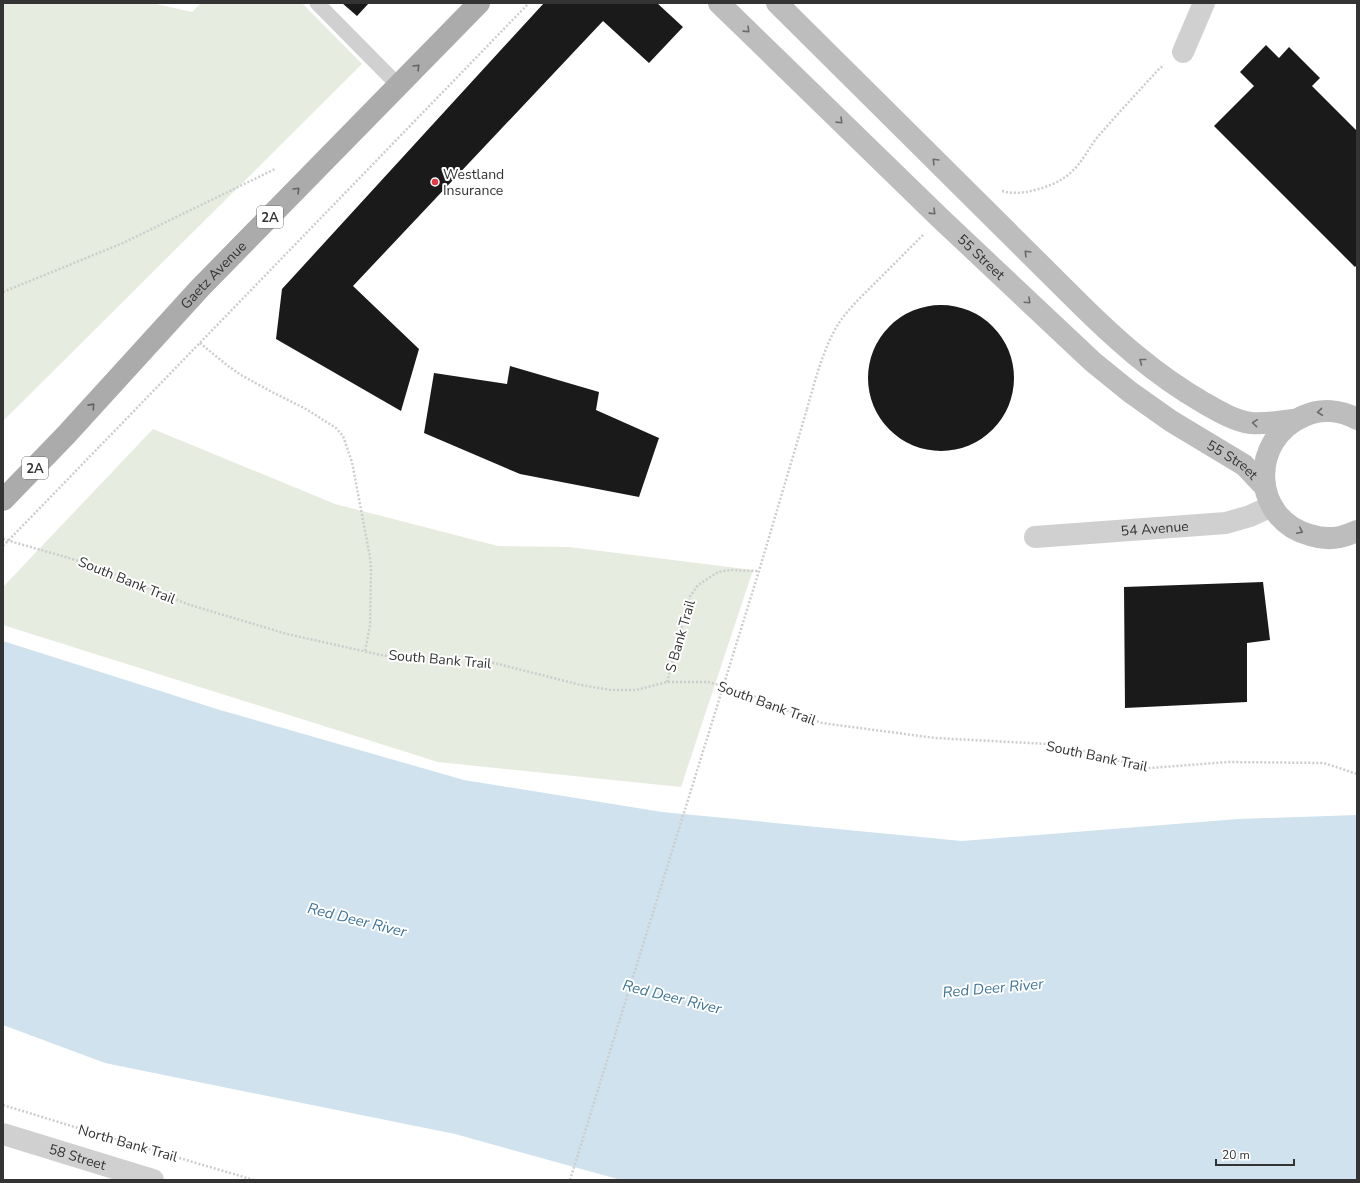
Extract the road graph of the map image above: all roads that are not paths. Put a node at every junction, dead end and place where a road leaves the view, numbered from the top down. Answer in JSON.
{"nodes":[{"id":1,"x":317,"y":3,"type":"edge"},
{"id":2,"x":479,"y":3,"type":"edge"},
{"id":3,"x":719,"y":3,"type":"edge"},
{"id":4,"x":777,"y":3,"type":"edge"},
{"id":5,"x":1204,"y":3,"type":"edge"},
{"id":6,"x":1182,"y":52,"type":"road end"},
{"id":7,"x":398,"y":85,"type":"junction"},
{"id":8,"x":1357,"y":419,"type":"edge"},
{"id":9,"x":1294,"y":420,"type":"junction"},
{"id":10,"x":1268,"y":496,"type":"junction"},
{"id":11,"x":3,"y":500,"type":"edge"},
{"id":12,"x":1357,"y":531,"type":"edge"},
{"id":13,"x":1035,"y":537,"type":"dead end"},
{"id":14,"x":3,"y":1134,"type":"edge"},
{"id":15,"x":153,"y":1180,"type":"edge"}],
"edges":[{"from":1,"to":7,"type":"lane"},
{"from":7,"to":2,"type":"main road","name":"Gaetz Avenue","number":"2A","one_way":true},
{"from":3,"to":10,"type":"street","name":"55 Street","one_way":true},
{"from":9,"to":4,"type":"street","one_way":true},
{"from":5,"to":6,"type":"street"},
{"from":11,"to":7,"type":"main road","name":"Gaetz Avenue","number":"2A","one_way":true},
{"from":8,"to":9,"type":"street","one_way":true},
{"from":9,"to":10,"type":"street"},
{"from":10,"to":12,"type":"street","name":"55 Street","one_way":true},
{"from":10,"to":13,"type":"street","name":"54 Avenue"},
{"from":14,"to":15,"type":"street","name":"58 Street"}]}
